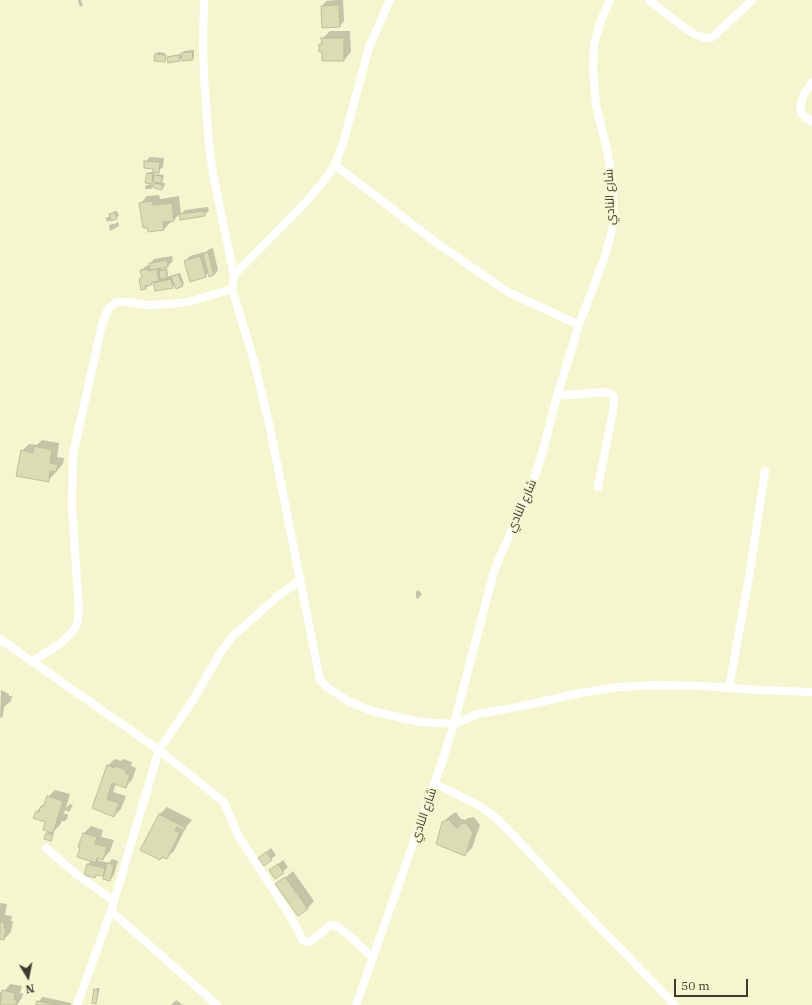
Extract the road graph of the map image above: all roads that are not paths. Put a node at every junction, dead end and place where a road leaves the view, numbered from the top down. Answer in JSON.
{"nodes":[{"id":1,"x":204,"y":0,"type":"edge"},
{"id":2,"x":390,"y":0,"type":"edge"},
{"id":3,"x":610,"y":0,"type":"edge"},
{"id":4,"x":649,"y":0,"type":"edge"},
{"id":5,"x":752,"y":0,"type":"edge"},
{"id":6,"x":812,"y":82,"type":"edge"},
{"id":7,"x":812,"y":122,"type":"edge"},
{"id":8,"x":335,"y":165,"type":"junction"},
{"id":9,"x":234,"y":275,"type":"junction"},
{"id":10,"x":232,"y":289,"type":"junction"},
{"id":11,"x":579,"y":325,"type":"junction"},
{"id":12,"x":557,"y":396,"type":"junction"},
{"id":13,"x":765,"y":471,"type":"dead end"},
{"id":14,"x":598,"y":487,"type":"dead end"},
{"id":15,"x":300,"y":580,"type":"junction"},
{"id":16,"x":0,"y":639,"type":"edge"},
{"id":17,"x":32,"y":661,"type":"junction"},
{"id":18,"x":729,"y":688,"type":"junction"},
{"id":19,"x":811,"y":692,"type":"edge"},
{"id":20,"x":454,"y":724,"type":"junction"},
{"id":21,"x":159,"y":750,"type":"junction"},
{"id":22,"x":435,"y":784,"type":"junction"},
{"id":23,"x":46,"y":848,"type":"dead end"},
{"id":24,"x":114,"y":901,"type":"junction"},
{"id":25,"x":112,"y":911,"type":"junction"},
{"id":26,"x":373,"y":958,"type":"junction"},
{"id":27,"x":77,"y":1005,"type":"edge"},
{"id":28,"x":217,"y":1005,"type":"edge"},
{"id":29,"x":356,"y":1005,"type":"edge"},
{"id":30,"x":675,"y":1005,"type":"edge"}],
"edges":[{"from":1,"to":9,"type":"street"},
{"from":2,"to":8,"type":"street"},
{"from":3,"to":11,"type":"street","name":"شارع النادي"},
{"from":4,"to":5,"type":"street"},
{"from":6,"to":7,"type":"street"},
{"from":8,"to":9,"type":"street"},
{"from":8,"to":11,"type":"street"},
{"from":9,"to":10,"type":"street"},
{"from":10,"to":15,"type":"street"},
{"from":10,"to":17,"type":"street"},
{"from":11,"to":12,"type":"street","name":"شارع النادي"},
{"from":12,"to":14,"type":"street"},
{"from":12,"to":20,"type":"street","name":"شارع النادي"},
{"from":13,"to":18,"type":"street"},
{"from":15,"to":20,"type":"street"},
{"from":15,"to":21,"type":"street"},
{"from":16,"to":17,"type":"street"},
{"from":17,"to":21,"type":"street"},
{"from":18,"to":19,"type":"street"},
{"from":18,"to":20,"type":"street"},
{"from":20,"to":22,"type":"street","name":"شارع النادي"},
{"from":21,"to":24,"type":"street"},
{"from":21,"to":26,"type":"street"},
{"from":22,"to":26,"type":"street","name":"شارع النادي"},
{"from":22,"to":30,"type":"street"},
{"from":23,"to":24,"type":"street"},
{"from":24,"to":25,"type":"street"},
{"from":25,"to":27,"type":"street"},
{"from":25,"to":28,"type":"street"},
{"from":26,"to":29,"type":"street","name":"شارع النادي"}]}
